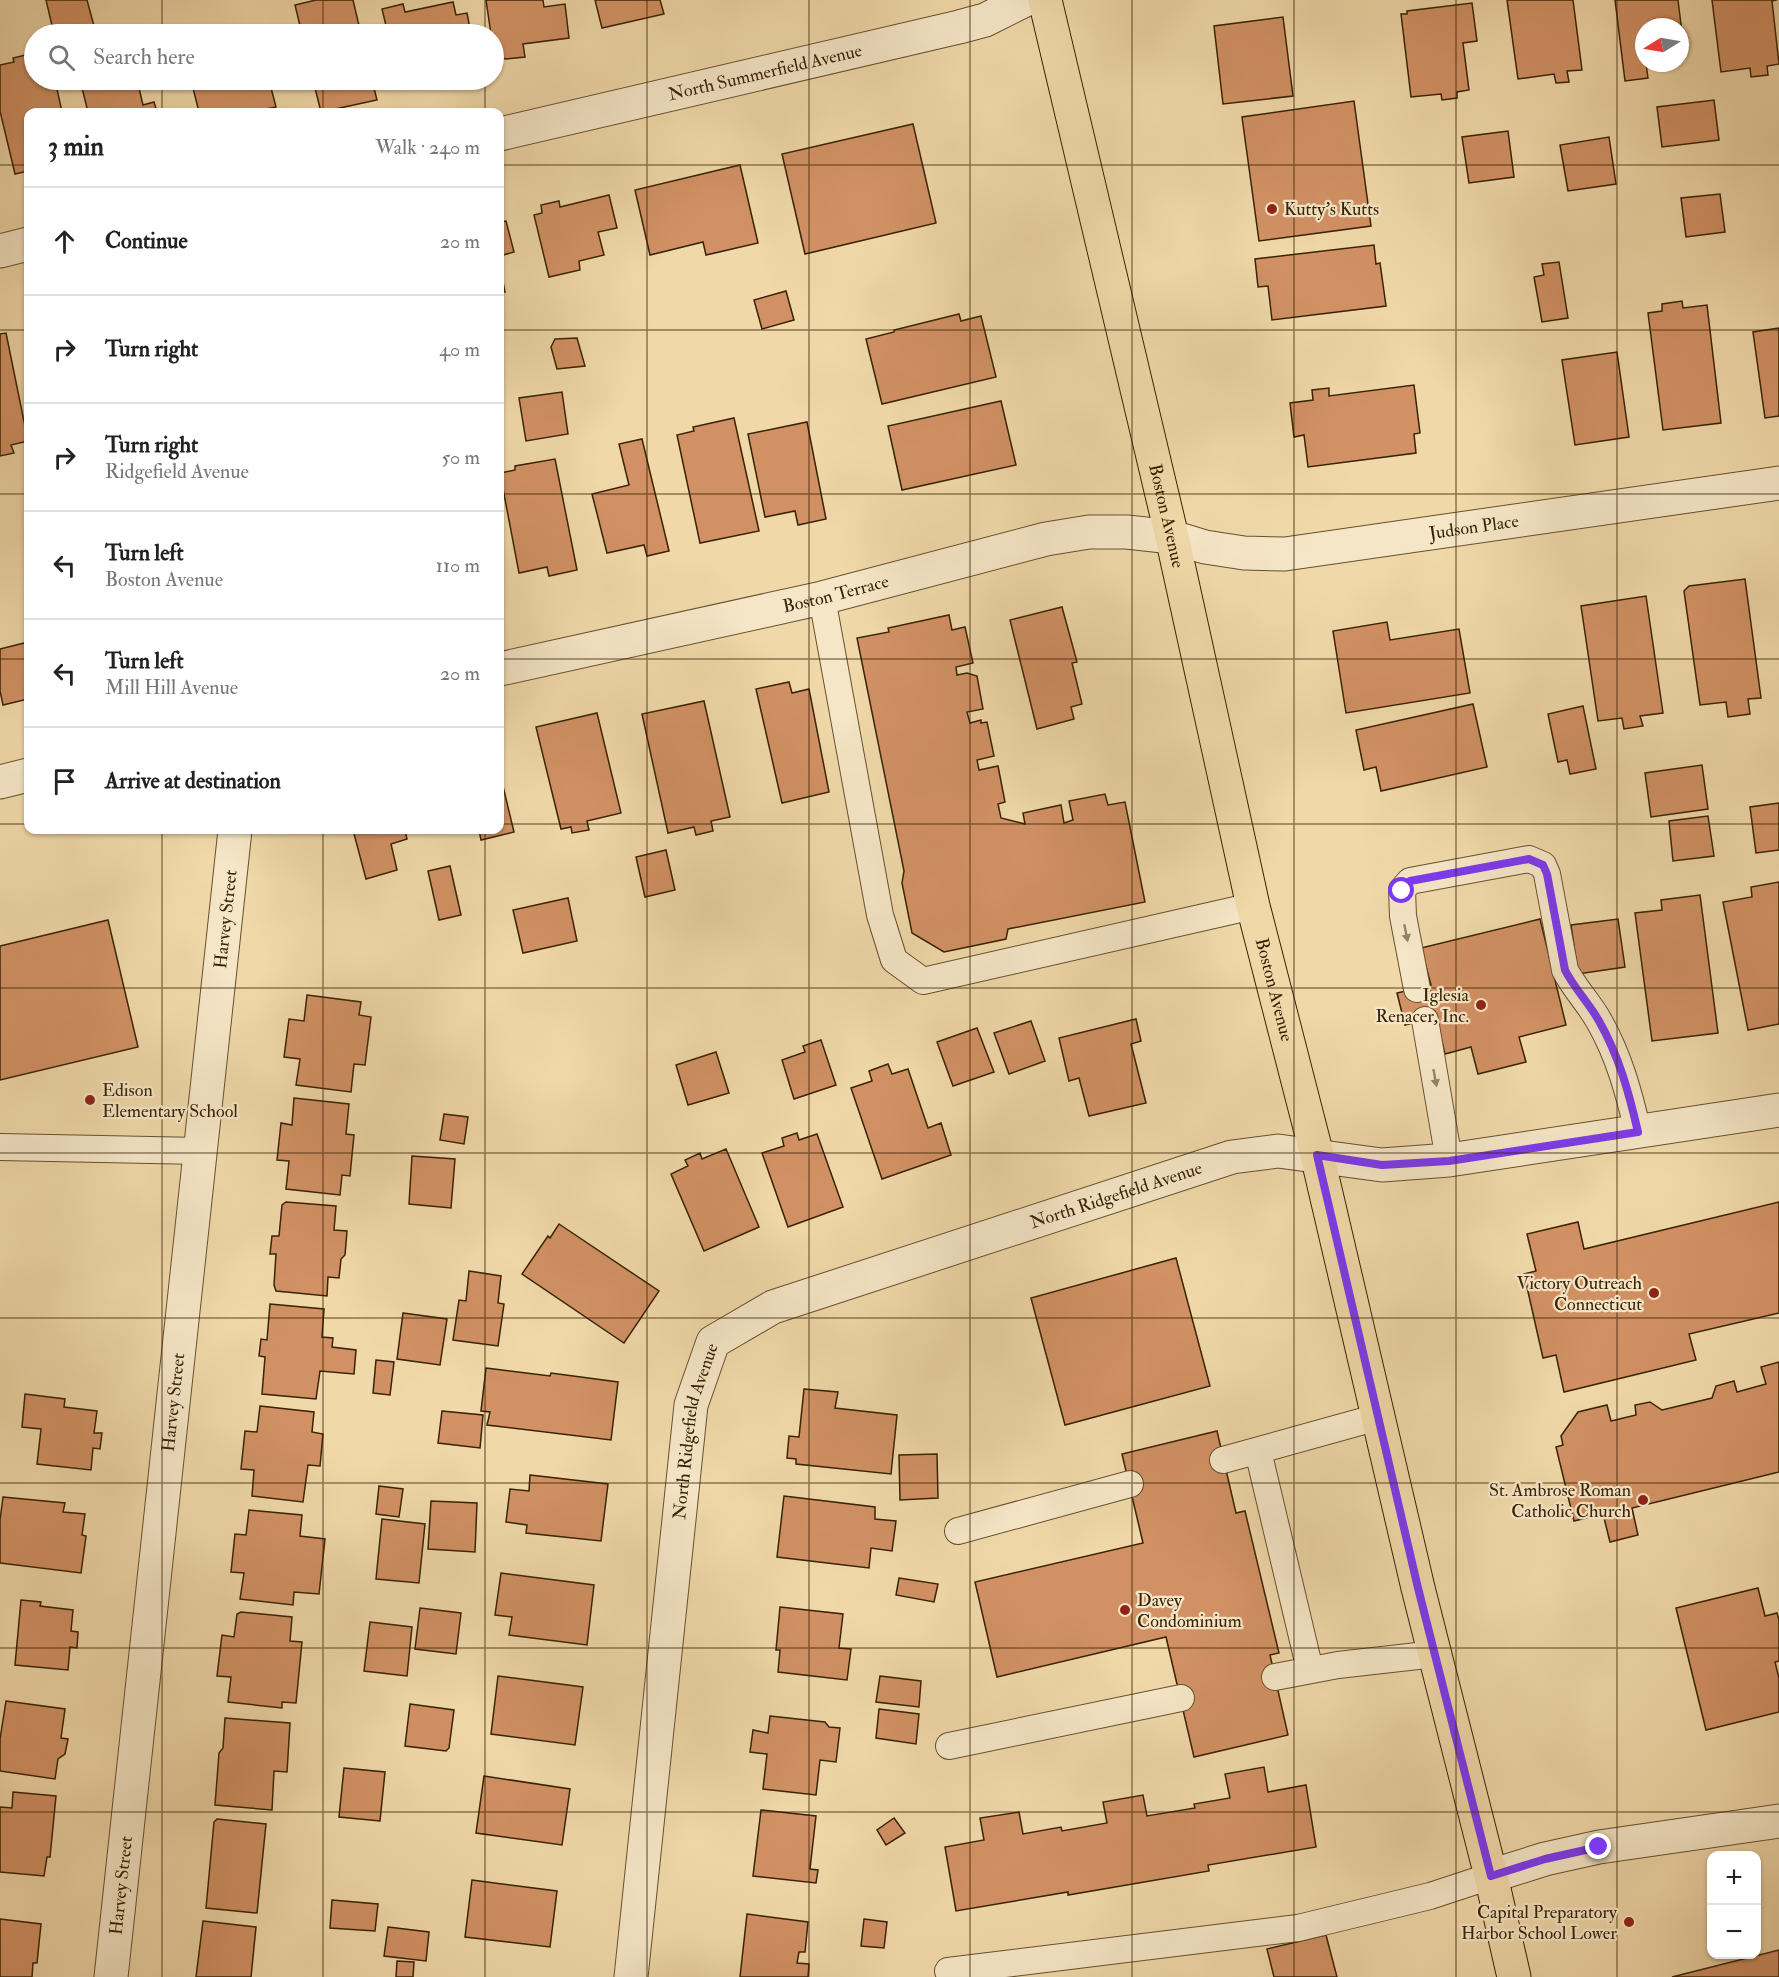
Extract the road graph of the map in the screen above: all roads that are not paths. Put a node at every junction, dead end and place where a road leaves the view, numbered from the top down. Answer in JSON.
{"nodes":[{"id":1,"x":1025,"y":0,"type":"edge"},
{"id":2,"x":1045,"y":0,"type":"edge"},
{"id":3,"x":504,"y":133,"type":"edge"},
{"id":4,"x":24,"y":245,"type":"edge"},
{"id":5,"x":0,"y":251,"type":"edge"},
{"id":6,"x":1779,"y":483,"type":"edge"},
{"id":7,"x":1172,"y":537,"type":"junction"},
{"id":8,"x":822,"y":598,"type":"junction"},
{"id":9,"x":504,"y":668,"type":"edge"},
{"id":10,"x":24,"y":776,"type":"edge"},
{"id":11,"x":0,"y":782,"type":"edge"},
{"id":12,"x":235,"y":834,"type":"edge"},
{"id":13,"x":1253,"y":906,"type":"junction"},
{"id":14,"x":1417,"y":988,"type":"dead end"},
{"id":15,"x":1425,"y":1020,"type":"dead end"},
{"id":16,"x":1779,"y":1110,"type":"edge"},
{"id":17,"x":1638,"y":1132,"type":"junction"},
{"id":18,"x":0,"y":1147,"type":"edge"},
{"id":19,"x":201,"y":1151,"type":"junction"},
{"id":20,"x":1317,"y":1155,"type":"junction"},
{"id":21,"x":1449,"y":1161,"type":"junction"},
{"id":22,"x":1378,"y":1417,"type":"junction"},
{"id":23,"x":1258,"y":1451,"type":"junction"},
{"id":24,"x":1223,"y":1460,"type":"dead end"},
{"id":25,"x":1130,"y":1484,"type":"dead end"},
{"id":26,"x":958,"y":1531,"type":"dead end"},
{"id":27,"x":1435,"y":1654,"type":"junction"},
{"id":28,"x":1310,"y":1670,"type":"junction"},
{"id":29,"x":1275,"y":1677,"type":"dead end"},
{"id":30,"x":1181,"y":1698,"type":"dead end"},
{"id":31,"x":949,"y":1746,"type":"dead end"},
{"id":32,"x":1779,"y":1821,"type":"edge"},
{"id":33,"x":1491,"y":1876,"type":"junction"},
{"id":34,"x":948,"y":1971,"type":"dead end"},
{"id":35,"x":111,"y":1977,"type":"edge"},
{"id":36,"x":631,"y":1977,"type":"edge"},
{"id":37,"x":1514,"y":1977,"type":"edge"}],
"edges":[{"from":1,"to":3,"type":"street","name":"North Summerfield Avenue"},
{"from":2,"to":7,"type":"main road","name":"Boston Avenue"},
{"from":4,"to":5,"type":"street"},
{"from":6,"to":7,"type":"street","name":"Judson Place"},
{"from":7,"to":8,"type":"street","name":"Boston Terrace"},
{"from":7,"to":13,"type":"main road","name":"Boston Avenue"},
{"from":8,"to":9,"type":"street","name":"Boston Terrace"},
{"from":8,"to":13,"type":"lane"},
{"from":10,"to":11,"type":"street"},
{"from":12,"to":19,"type":"street","name":"Harvey Street"},
{"from":13,"to":20,"type":"main road","name":"Boston Avenue"},
{"from":17,"to":14,"type":"lane","one_way":true},
{"from":15,"to":21,"type":"lane","one_way":true},
{"from":16,"to":17,"type":"street","name":"North Ridgefield Avenue"},
{"from":17,"to":21,"type":"street","name":"North Ridgefield Avenue"},
{"from":18,"to":19,"type":"lane"},
{"from":19,"to":35,"type":"street","name":"Harvey Street"},
{"from":20,"to":21,"type":"street","name":"North Ridgefield Avenue"},
{"from":20,"to":22,"type":"main road","name":"Boston Avenue"},
{"from":20,"to":36,"type":"street","name":"North Ridgefield Avenue"},
{"from":22,"to":23,"type":"lane"},
{"from":22,"to":27,"type":"main road","name":"Boston Avenue"},
{"from":23,"to":24,"type":"lane"},
{"from":23,"to":28,"type":"lane"},
{"from":25,"to":26,"type":"lane"},
{"from":27,"to":28,"type":"lane"},
{"from":27,"to":33,"type":"main road","name":"Boston Avenue"},
{"from":28,"to":29,"type":"lane"},
{"from":30,"to":31,"type":"lane"},
{"from":32,"to":33,"type":"street"},
{"from":33,"to":34,"type":"lane"},
{"from":33,"to":37,"type":"main road","name":"Boston Avenue"}]}
